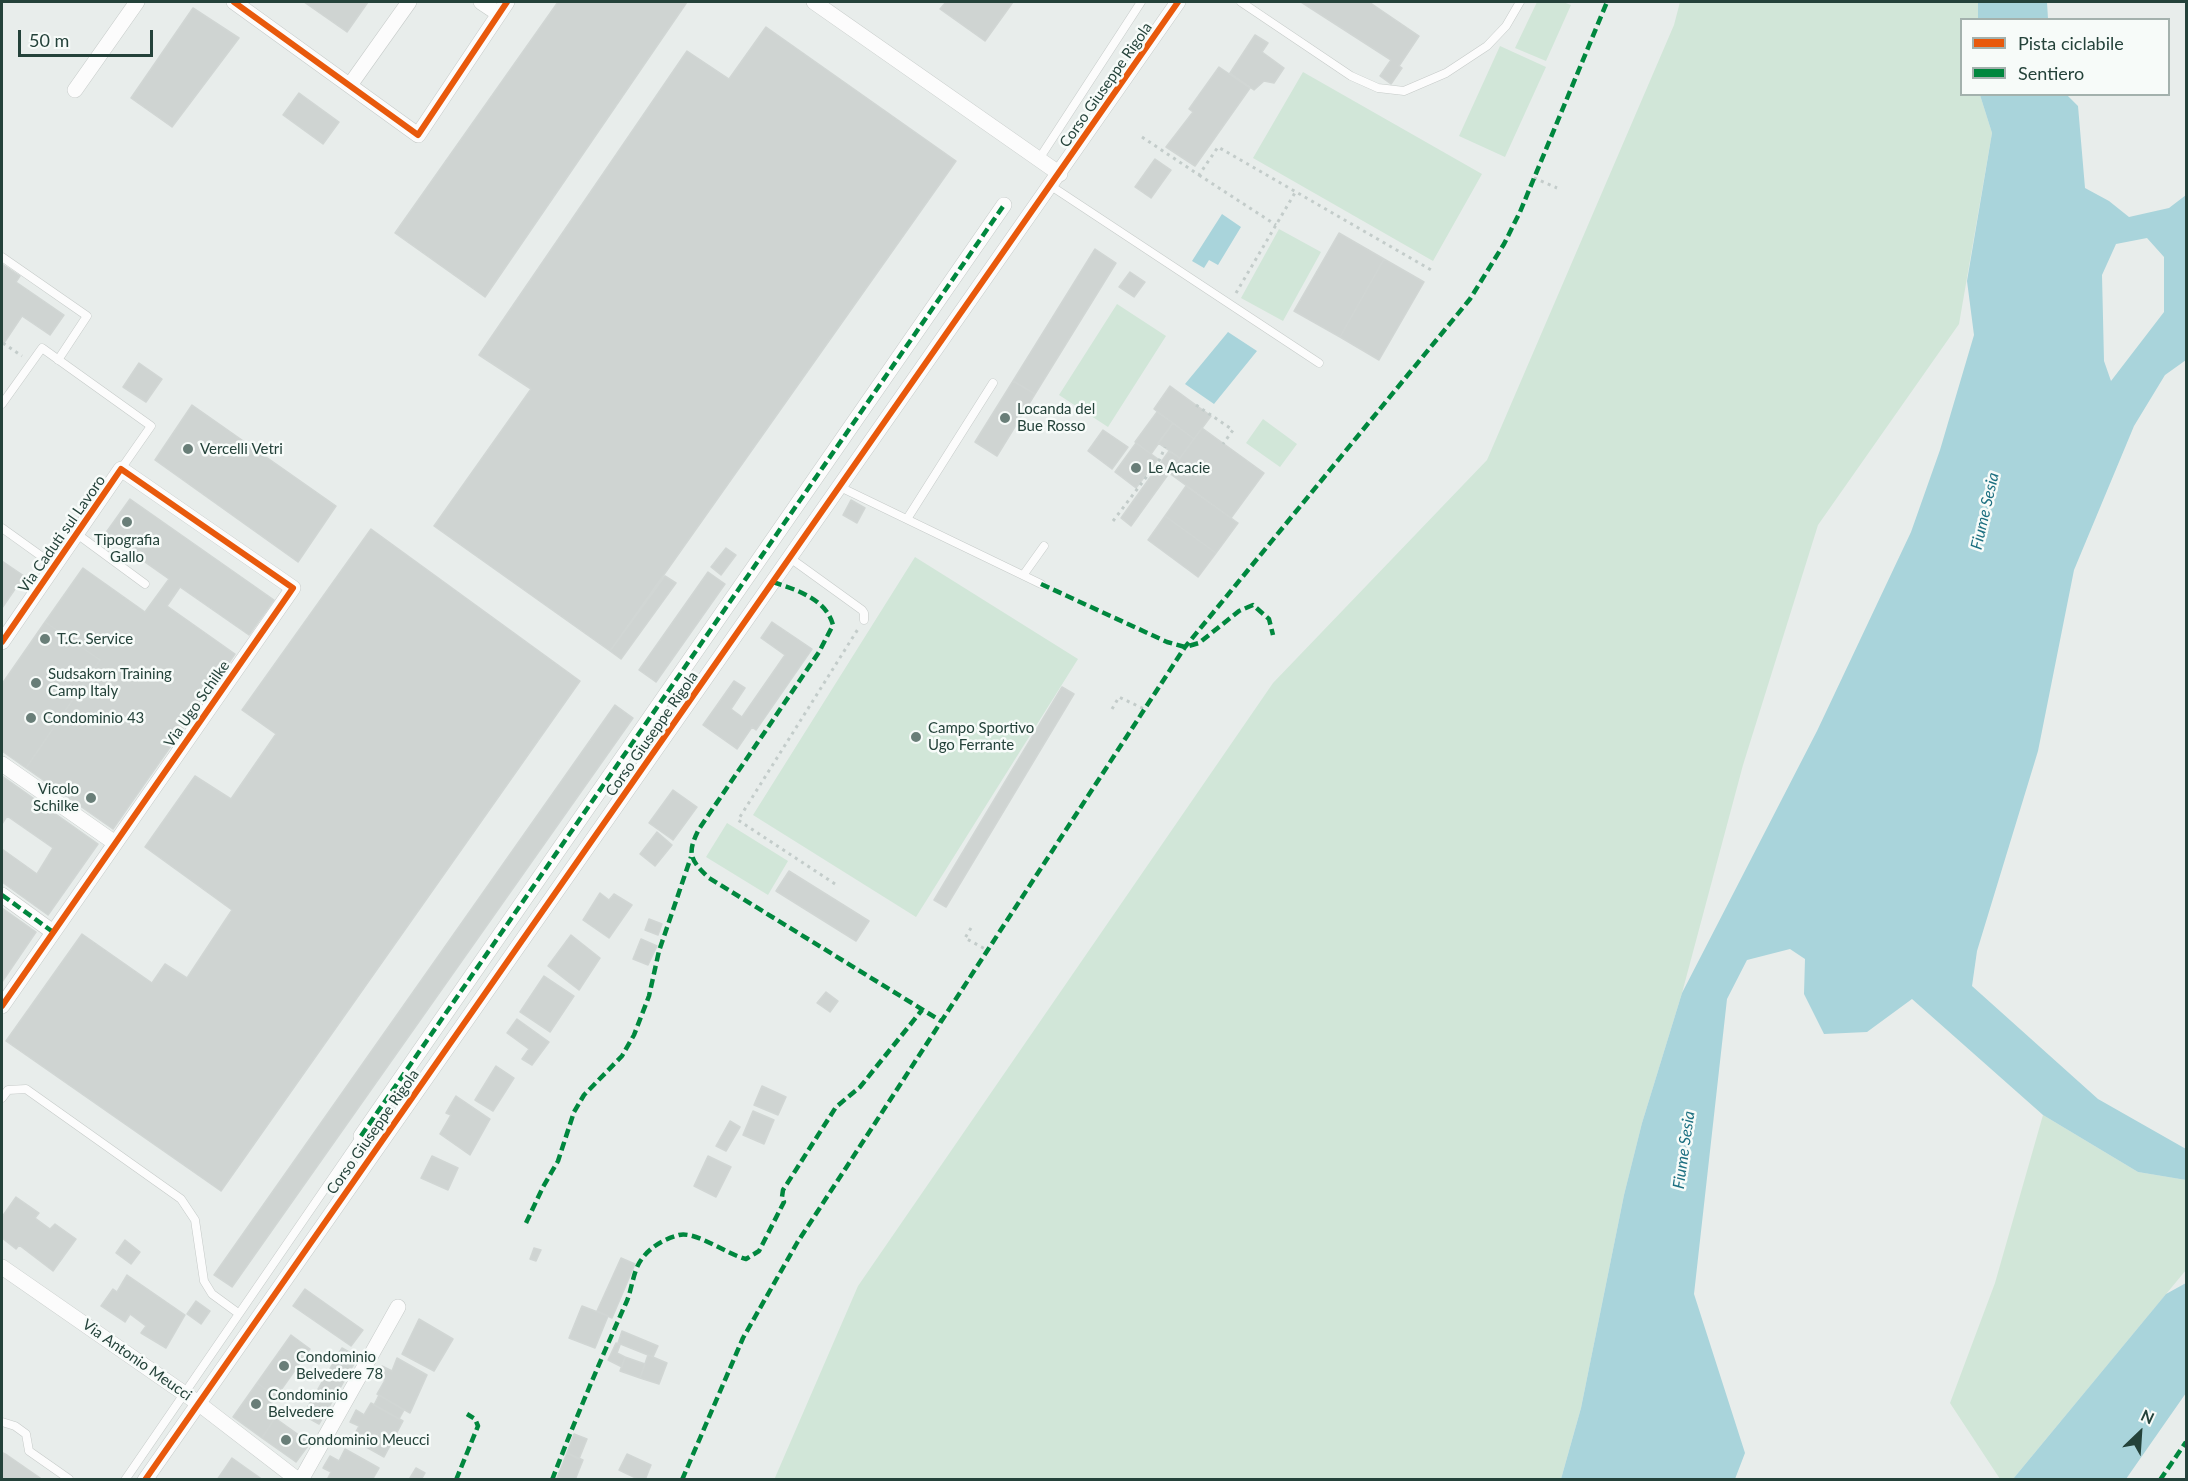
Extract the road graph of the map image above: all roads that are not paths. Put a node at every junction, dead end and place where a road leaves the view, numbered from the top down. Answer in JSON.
{"nodes":[{"id":1,"x":137,"y":2,"type":"edge"},
{"id":2,"x":234,"y":2,"type":"edge"},
{"id":3,"x":409,"y":2,"type":"edge"},
{"id":4,"x":481,"y":2,"type":"edge"},
{"id":5,"x":814,"y":2,"type":"edge"},
{"id":6,"x":1141,"y":2,"type":"edge"},
{"id":7,"x":1179,"y":2,"type":"edge"},
{"id":8,"x":1241,"y":2,"type":"edge"},
{"id":9,"x":1520,"y":2,"type":"edge"},
{"id":10,"x":503,"y":8,"type":"edge"},
{"id":11,"x":350,"y":85,"type":"junction"},
{"id":12,"x":75,"y":90,"type":"dead end"},
{"id":13,"x":1039,"y":159,"type":"junction"},
{"id":14,"x":1055,"y":180,"type":"junction"},
{"id":15,"x":1004,"y":205,"type":"dead end"},
{"id":16,"x":2,"y":257,"type":"edge"},
{"id":17,"x":58,"y":360,"type":"junction"},
{"id":18,"x":1319,"y":363,"type":"dead end"},
{"id":19,"x":993,"y":383,"type":"dead end"},
{"id":20,"x":2,"y":404,"type":"edge"},
{"id":21,"x":121,"y":469,"type":"junction"},
{"id":22,"x":840,"y":487,"type":"junction"},
{"id":23,"x":907,"y":519,"type":"junction"},
{"id":24,"x":2,"y":528,"type":"edge"},
{"id":25,"x":77,"y":534,"type":"junction"},
{"id":26,"x":1044,"y":546,"type":"dead end"},
{"id":27,"x":790,"y":558,"type":"junction"},
{"id":28,"x":55,"y":566,"type":"junction"},
{"id":29,"x":1024,"y":574,"type":"junction"},
{"id":30,"x":145,"y":584,"type":"dead end"},
{"id":31,"x":1041,"y":584,"type":"dead end"},
{"id":32,"x":864,"y":620,"type":"road end"},
{"id":33,"x":2,"y":642,"type":"edge"},
{"id":34,"x":2,"y":764,"type":"edge"},
{"id":35,"x":115,"y":843,"type":"junction"},
{"id":36,"x":2,"y":895,"type":"edge"},
{"id":37,"x":53,"y":932,"type":"junction"},
{"id":38,"x":2,"y":1006,"type":"edge"},
{"id":39,"x":2,"y":1098,"type":"edge"},
{"id":40,"x":361,"y":1136,"type":"joint"},
{"id":41,"x":350,"y":1152,"type":"junction"},
{"id":42,"x":366,"y":1163,"type":"junction"},
{"id":43,"x":2,"y":1267,"type":"edge"},
{"id":44,"x":398,"y":1307,"type":"dead end"},
{"id":45,"x":238,"y":1313,"type":"junction"},
{"id":46,"x":185,"y":1394,"type":"junction"},
{"id":47,"x":198,"y":1403,"type":"junction"},
{"id":48,"x":2,"y":1422,"type":"edge"},
{"id":49,"x":69,"y":1479,"type":"edge"},
{"id":50,"x":125,"y":1479,"type":"edge"},
{"id":51,"x":145,"y":1479,"type":"edge"},
{"id":52,"x":299,"y":1479,"type":"edge"}],
"edges":[{"from":1,"to":12,"type":"street"},
{"from":2,"to":11,"type":"street"},
{"from":3,"to":11,"type":"street"},
{"from":4,"to":10,"type":"street"},
{"from":5,"to":13,"type":"street"},
{"from":6,"to":13,"type":"lane"},
{"from":7,"to":14,"type":"street","name":"Corso Giuseppe Rigola"},
{"from":8,"to":9,"type":"lane"},
{"from":10,"to":11,"type":"street"},
{"from":13,"to":14,"type":"street"},
{"from":14,"to":18,"type":"lane"},
{"from":14,"to":22,"type":"street","name":"Corso Giuseppe Rigola"},
{"from":15,"to":40,"type":"street"},
{"from":16,"to":17,"type":"lane"},
{"from":17,"to":20,"type":"lane"},
{"from":17,"to":21,"type":"lane"},
{"from":19,"to":23,"type":"lane"},
{"from":21,"to":25,"type":"street","name":"Via Caduti sul Lavoro"},
{"from":21,"to":35,"type":"street","name":"Via Ugo Schilke"},
{"from":22,"to":23,"type":"lane"},
{"from":22,"to":27,"type":"street","name":"Corso Giuseppe Rigola"},
{"from":23,"to":29,"type":"lane"},
{"from":24,"to":28,"type":"lane"},
{"from":25,"to":28,"type":"street","name":"Via Caduti sul Lavoro"},
{"from":25,"to":30,"type":"lane"},
{"from":26,"to":29,"type":"lane"},
{"from":27,"to":32,"type":"lane"},
{"from":27,"to":42,"type":"street","name":"Corso Giuseppe Rigola"},
{"from":28,"to":33,"type":"street","name":"Via Caduti sul Lavoro"},
{"from":29,"to":31,"type":"lane"},
{"from":34,"to":35,"type":"street"},
{"from":35,"to":37,"type":"street","name":"Via Ugo Schilke"},
{"from":36,"to":37,"type":"street"},
{"from":37,"to":38,"type":"street","name":"Via Ugo Schilke"},
{"from":39,"to":45,"type":"lane"},
{"from":40,"to":41,"type":"lane"},
{"from":41,"to":42,"type":"lane"},
{"from":41,"to":45,"type":"lane"},
{"from":42,"to":47,"type":"street","name":"Corso Giuseppe Rigola"},
{"from":43,"to":46,"type":"street","name":"Via Antonio Meucci"},
{"from":44,"to":52,"type":"street","name":"Via Antonio Meucci"},
{"from":45,"to":46,"type":"lane"},
{"from":46,"to":47,"type":"street","name":"Via Antonio Meucci"},
{"from":46,"to":50,"type":"lane"},
{"from":47,"to":51,"type":"street","name":"Corso Giuseppe Rigola"},
{"from":47,"to":52,"type":"street","name":"Via Antonio Meucci"},
{"from":48,"to":49,"type":"lane"}]}
